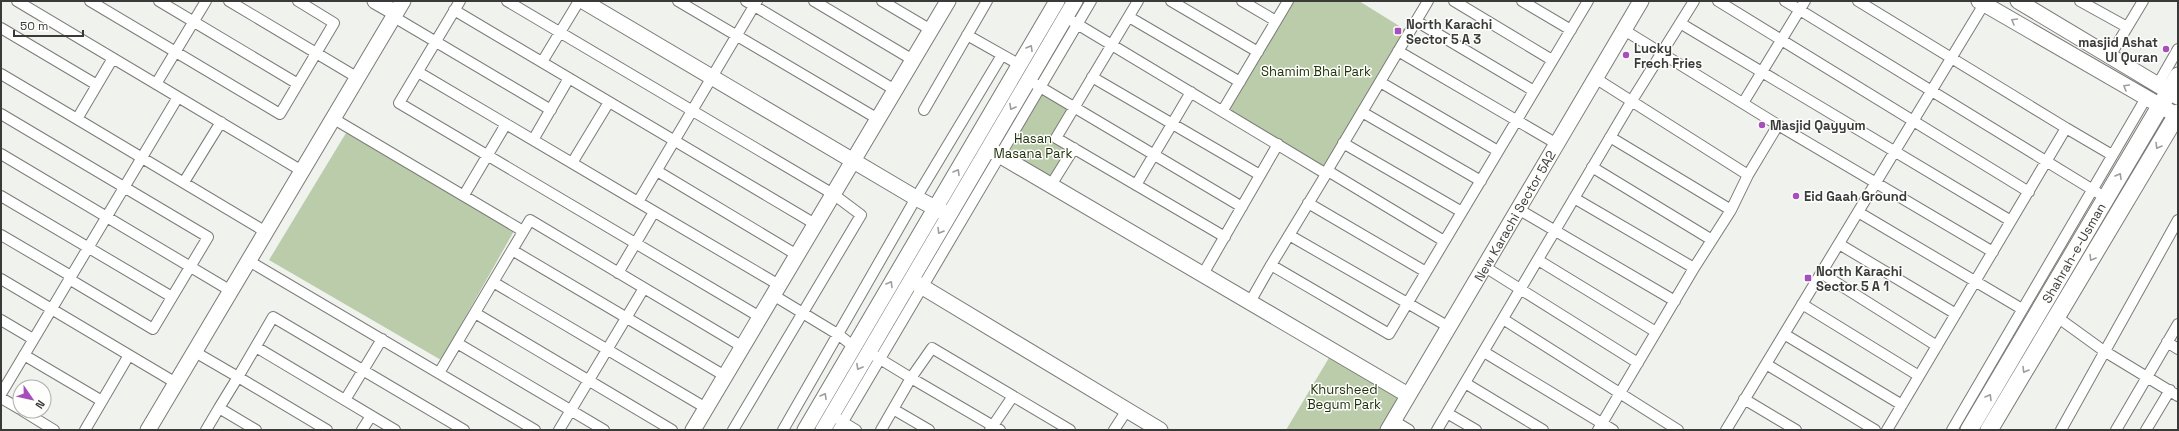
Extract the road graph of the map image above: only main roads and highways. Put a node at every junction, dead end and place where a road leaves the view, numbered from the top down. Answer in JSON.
{"nodes":[{"id":1,"x":2178,"y":76,"type":"edge"},
{"id":2,"x":2168,"y":90,"type":"edge"},
{"id":3,"x":2177,"y":115,"type":"edge"},
{"id":4,"x":1969,"y":430,"type":"edge"},
{"id":5,"x":1989,"y":430,"type":"edge"}],
"edges":[{"from":1,"to":2,"type":"main road","name":"Shahrah-e-Usman"},
{"from":4,"to":2,"type":"main road","name":"Shahrah-e-Usman","one_way":true},
{"from":3,"to":5,"type":"main road","name":"Shahrah-e-Usman","one_way":true}]}
